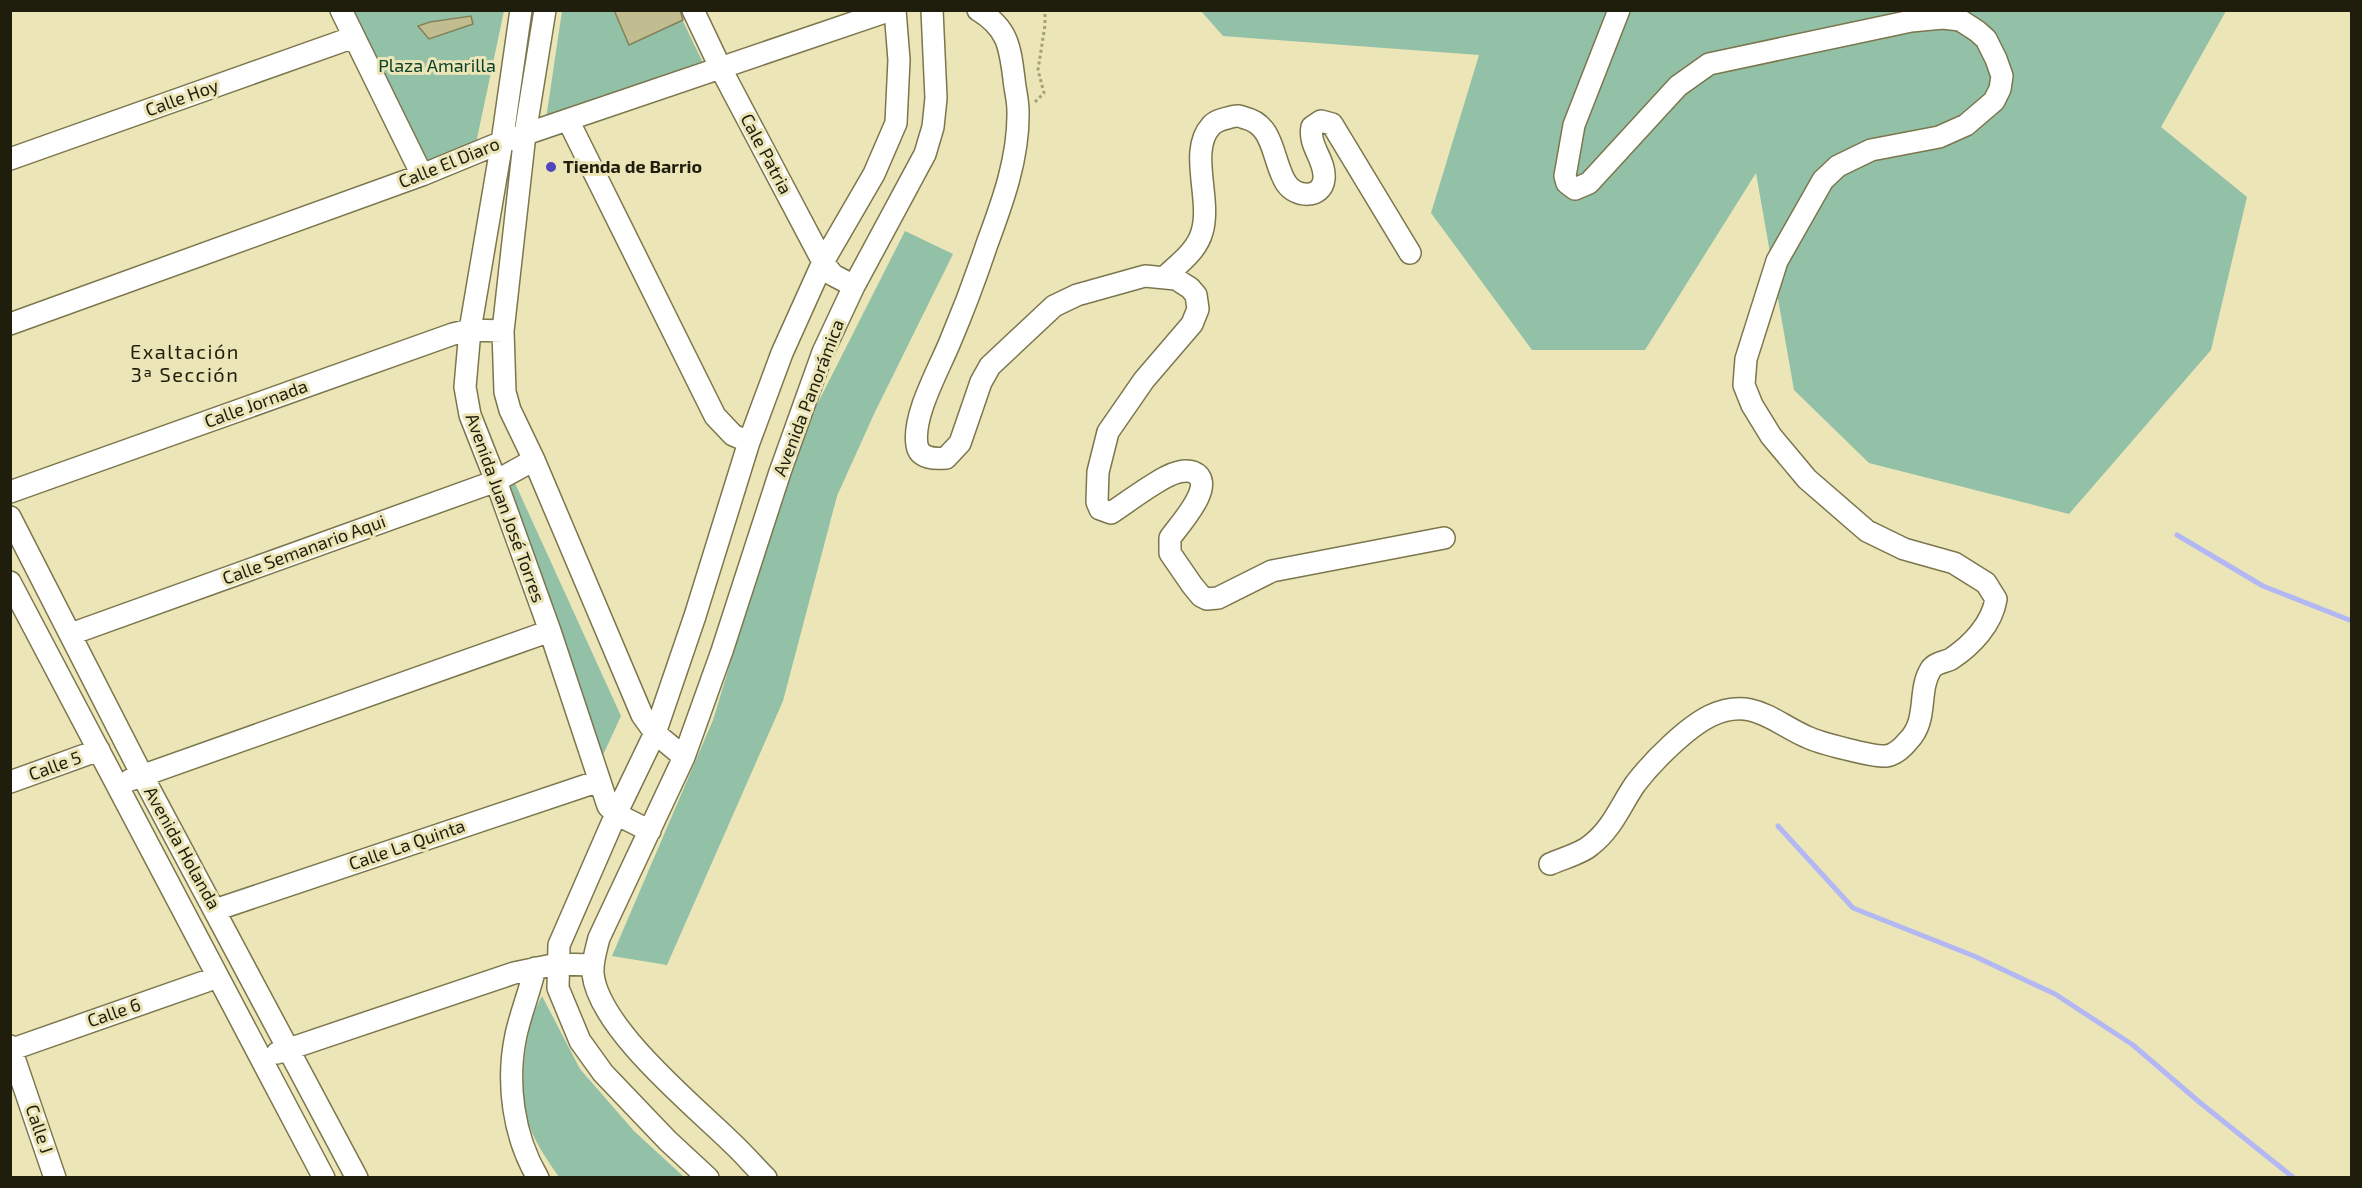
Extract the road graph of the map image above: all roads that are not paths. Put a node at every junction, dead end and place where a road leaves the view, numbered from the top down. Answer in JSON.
{"nodes":[{"id":1,"x":341,"y":10,"type":"edge"},
{"id":2,"x":521,"y":10,"type":"edge"},
{"id":3,"x":545,"y":10,"type":"edge"},
{"id":4,"x":693,"y":10,"type":"edge"},
{"id":5,"x":893,"y":10,"type":"edge"},
{"id":6,"x":932,"y":10,"type":"edge"},
{"id":7,"x":978,"y":10,"type":"edge"},
{"id":8,"x":1619,"y":10,"type":"edge"},
{"id":9,"x":354,"y":37,"type":"junction"},
{"id":10,"x":721,"y":69,"type":"junction"},
{"id":11,"x":568,"y":120,"type":"junction"},
{"id":12,"x":525,"y":134,"type":"junction"},
{"id":13,"x":502,"y":142,"type":"junction"},
{"id":14,"x":10,"y":159,"type":"edge"},
{"id":15,"x":422,"y":176,"type":"junction"},
{"id":16,"x":1410,"y":253,"type":"dead end"},
{"id":17,"x":823,"y":262,"type":"junction"},
{"id":18,"x":1168,"y":277,"type":"junction"},
{"id":19,"x":854,"y":286,"type":"junction"},
{"id":20,"x":10,"y":324,"type":"edge"},
{"id":21,"x":470,"y":330,"type":"junction"},
{"id":22,"x":503,"y":331,"type":"junction"},
{"id":23,"x":749,"y":442,"type":"junction"},
{"id":24,"x":534,"y":460,"type":"junction"},
{"id":25,"x":496,"y":481,"type":"junction"},
{"id":26,"x":10,"y":492,"type":"edge"},
{"id":27,"x":10,"y":517,"type":"edge"},
{"id":28,"x":1444,"y":538,"type":"dead end"},
{"id":29,"x":10,"y":582,"type":"edge"},
{"id":30,"x":550,"y":631,"type":"junction"},
{"id":31,"x":71,"y":634,"type":"junction"},
{"id":32,"x":655,"y":733,"type":"junction"},
{"id":33,"x":99,"y":750,"type":"junction"},
{"id":34,"x":684,"y":757,"type":"junction"},
{"id":35,"x":142,"y":775,"type":"junction"},
{"id":36,"x":599,"y":781,"type":"junction"},
{"id":37,"x":10,"y":782,"type":"edge"},
{"id":38,"x":118,"y":785,"type":"junction"},
{"id":39,"x":616,"y":814,"type":"junction"},
{"id":40,"x":650,"y":831,"type":"junction"},
{"id":41,"x":1550,"y":864,"type":"dead end"},
{"id":42,"x":215,"y":910,"type":"junction"},
{"id":43,"x":557,"y":964,"type":"junction"},
{"id":44,"x":593,"y":965,"type":"junction"},
{"id":45,"x":535,"y":968,"type":"junction"},
{"id":46,"x":218,"y":977,"type":"junction"},
{"id":47,"x":288,"y":1048,"type":"junction"},
{"id":48,"x":11,"y":1049,"type":"edge"},
{"id":49,"x":262,"y":1058,"type":"junction"},
{"id":50,"x":55,"y":1178,"type":"edge"},
{"id":51,"x":324,"y":1178,"type":"edge"},
{"id":52,"x":357,"y":1178,"type":"edge"},
{"id":53,"x":538,"y":1178,"type":"edge"},
{"id":54,"x":708,"y":1178,"type":"edge"},
{"id":55,"x":766,"y":1178,"type":"edge"}],
"edges":[{"from":1,"to":9,"type":"street"},
{"from":2,"to":13,"type":"street","name":"Avenida Juan José Torres"},
{"from":3,"to":12,"type":"street"},
{"from":4,"to":10,"type":"street","name":"Cale Patria"},
{"from":5,"to":10,"type":"street","name":"Calle El Diaro"},
{"from":5,"to":17,"type":"street"},
{"from":6,"to":19,"type":"street","name":"Avenida Panorámica"},
{"from":7,"to":18,"type":"street"},
{"from":8,"to":41,"type":"street"},
{"from":9,"to":14,"type":"street","name":"Calle Hoy"},
{"from":9,"to":15,"type":"street"},
{"from":10,"to":11,"type":"street","name":"Calle El Diaro"},
{"from":10,"to":17,"type":"street","name":"Cale Patria"},
{"from":11,"to":12,"type":"street","name":"Calle El Diaro"},
{"from":11,"to":23,"type":"street"},
{"from":12,"to":13,"type":"street","name":"Calle El Diaro"},
{"from":12,"to":22,"type":"street"},
{"from":13,"to":15,"type":"street","name":"Calle El Diaro"},
{"from":13,"to":21,"type":"street","name":"Avenida Juan José Torres"},
{"from":15,"to":20,"type":"street","name":"Calle El Diaro"},
{"from":16,"to":18,"type":"street"},
{"from":17,"to":19,"type":"street","name":"Cale Patria"},
{"from":17,"to":23,"type":"street"},
{"from":18,"to":28,"type":"street"},
{"from":19,"to":34,"type":"street","name":"Avenida Panorámica"},
{"from":21,"to":22,"type":"street","name":"Calle Jornada"},
{"from":21,"to":25,"type":"street","name":"Avenida Juan José Torres"},
{"from":21,"to":26,"type":"street","name":"Calle Jornada"},
{"from":22,"to":24,"type":"street"},
{"from":23,"to":32,"type":"street"},
{"from":24,"to":25,"type":"street","name":"Calle Semanario Aqui"},
{"from":24,"to":32,"type":"street"},
{"from":25,"to":30,"type":"street","name":"Avenida Juan José Torres"},
{"from":25,"to":31,"type":"street","name":"Calle Semanario Aqui"},
{"from":27,"to":31,"type":"street","name":"Avenida Holanda"},
{"from":29,"to":33,"type":"street","name":"Avenida Holanda"},
{"from":30,"to":35,"type":"street"},
{"from":30,"to":36,"type":"street","name":"Avenida Juan José Torres"},
{"from":31,"to":35,"type":"street","name":"Avenida Holanda"},
{"from":32,"to":34,"type":"street"},
{"from":32,"to":39,"type":"street"},
{"from":33,"to":37,"type":"street","name":"Calle 5"},
{"from":33,"to":38,"type":"street","name":"Avenida Holanda"},
{"from":34,"to":40,"type":"street","name":"Avenida Panorámica"},
{"from":35,"to":38,"type":"street"},
{"from":35,"to":42,"type":"street","name":"Avenida Holanda"},
{"from":36,"to":39,"type":"street","name":"Avenida Juan José Torres"},
{"from":36,"to":42,"type":"street","name":"Calle La Quinta"},
{"from":38,"to":46,"type":"street","name":"Avenida Holanda"},
{"from":39,"to":40,"type":"street"},
{"from":39,"to":43,"type":"street"},
{"from":40,"to":44,"type":"street","name":"Avenida Panorámica"},
{"from":42,"to":47,"type":"street","name":"Avenida Holanda"},
{"from":43,"to":44,"type":"street"},
{"from":43,"to":45,"type":"street"},
{"from":43,"to":54,"type":"street"},
{"from":44,"to":55,"type":"street"},
{"from":45,"to":47,"type":"street"},
{"from":45,"to":53,"type":"street"},
{"from":46,"to":48,"type":"street","name":"Calle 6"},
{"from":46,"to":49,"type":"street","name":"Avenida Holanda"},
{"from":47,"to":49,"type":"street"},
{"from":47,"to":52,"type":"street","name":"Avenida Holanda"},
{"from":48,"to":50,"type":"street","name":"Calle J"},
{"from":49,"to":51,"type":"street","name":"Avenida Holanda"}]}
